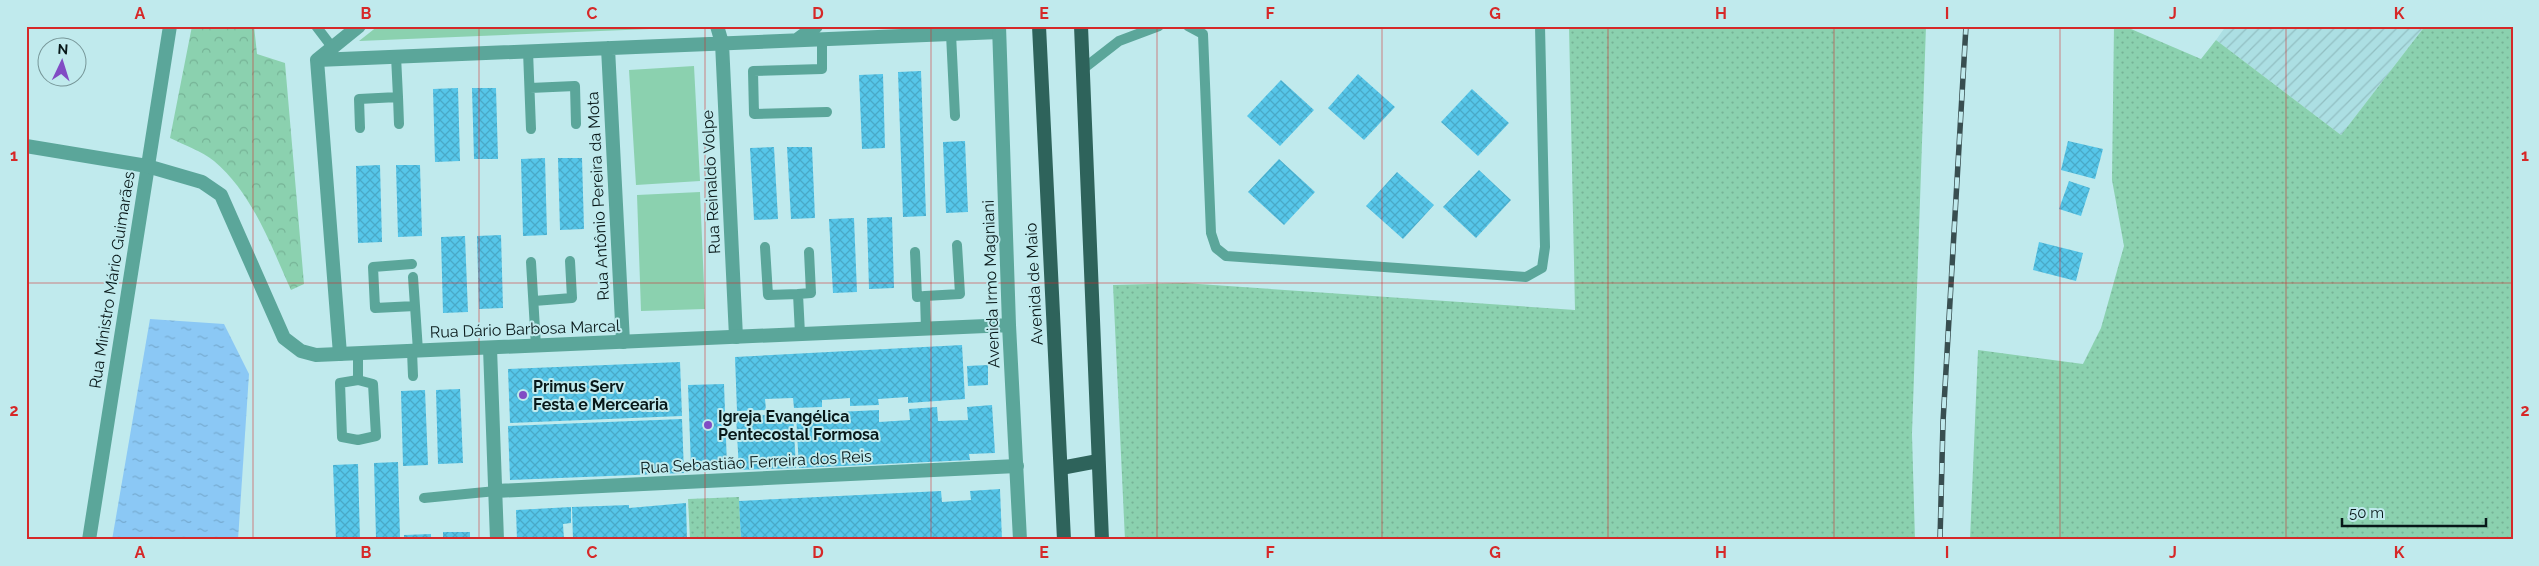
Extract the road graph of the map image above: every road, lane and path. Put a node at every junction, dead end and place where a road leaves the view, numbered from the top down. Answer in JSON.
{"nodes":[{"id":1,"x":170,"y":26,"type":"edge"},
{"id":2,"x":316,"y":26,"type":"edge"},
{"id":3,"x":359,"y":26,"type":"edge"},
{"id":4,"x":717,"y":26,"type":"edge"},
{"id":5,"x":816,"y":26,"type":"edge"},
{"id":6,"x":1039,"y":26,"type":"edge"},
{"id":7,"x":1081,"y":26,"type":"edge"},
{"id":8,"x":1159,"y":26,"type":"edge"},
{"id":9,"x":1188,"y":26,"type":"edge"},
{"id":10,"x":1540,"y":26,"type":"edge"},
{"id":11,"x":999,"y":29,"type":"edge"},
{"id":12,"x":951,"y":34,"type":"junction"},
{"id":13,"x":822,"y":39,"type":"junction"},
{"id":14,"x":797,"y":40,"type":"junction"},
{"id":15,"x":722,"y":43,"type":"junction"},
{"id":16,"x":332,"y":48,"type":"junction"},
{"id":17,"x":608,"y":48,"type":"junction"},
{"id":18,"x":528,"y":51,"type":"junction"},
{"id":19,"x":396,"y":56,"type":"junction"},
{"id":20,"x":316,"y":60,"type":"junction"},
{"id":21,"x":1083,"y":68,"type":"junction"},
{"id":22,"x":530,"y":88,"type":"junction"},
{"id":23,"x":398,"y":97,"type":"junction"},
{"id":24,"x":827,"y":112,"type":"dead end"},
{"id":25,"x":955,"y":116,"type":"dead end"},
{"id":26,"x":399,"y":124,"type":"dead end"},
{"id":27,"x":576,"y":124,"type":"dead end"},
{"id":28,"x":360,"y":128,"type":"dead end"},
{"id":29,"x":531,"y":128,"type":"dead end"},
{"id":30,"x":26,"y":146,"type":"edge"},
{"id":31,"x":147,"y":166,"type":"junction"},
{"id":32,"x":956,"y":245,"type":"dead end"},
{"id":33,"x":765,"y":247,"type":"dead end"},
{"id":34,"x":809,"y":252,"type":"dead end"},
{"id":35,"x":915,"y":252,"type":"dead end"},
{"id":36,"x":570,"y":261,"type":"dead end"},
{"id":37,"x":531,"y":262,"type":"dead end"},
{"id":38,"x":412,"y":264,"type":"dead end"},
{"id":39,"x":413,"y":278,"type":"dead end"},
{"id":40,"x":798,"y":294,"type":"junction"},
{"id":41,"x":924,"y":296,"type":"junction"},
{"id":42,"x":534,"y":301,"type":"junction"},
{"id":43,"x":415,"y":306,"type":"junction"},
{"id":44,"x":1009,"y":325,"type":"junction"},
{"id":45,"x":926,"y":329,"type":"junction"},
{"id":46,"x":800,"y":334,"type":"junction"},
{"id":47,"x":736,"y":337,"type":"junction"},
{"id":48,"x":623,"y":342,"type":"junction"},
{"id":49,"x":536,"y":346,"type":"junction"},
{"id":50,"x":490,"y":348,"type":"junction"},
{"id":51,"x":415,"y":351,"type":"junction"},
{"id":52,"x":340,"y":354,"type":"junction"},
{"id":53,"x":358,"y":354,"type":"junction"},
{"id":54,"x":413,"y":376,"type":"dead end"},
{"id":55,"x":358,"y":380,"type":"junction"},
{"id":56,"x":1098,"y":461,"type":"junction"},
{"id":57,"x":1017,"y":466,"type":"junction"},
{"id":58,"x":1061,"y":468,"type":"junction"},
{"id":59,"x":496,"y":491,"type":"junction"},
{"id":60,"x":424,"y":498,"type":"dead end"},
{"id":61,"x":89,"y":540,"type":"edge"},
{"id":62,"x":497,"y":540,"type":"edge"},
{"id":63,"x":1020,"y":540,"type":"edge"},
{"id":64,"x":1064,"y":540,"type":"edge"},
{"id":65,"x":1102,"y":540,"type":"edge"}],
"edges":[{"from":1,"to":31,"type":"street","name":"Rua Ministro Mário Guimarães"},
{"from":2,"to":16,"type":"lane"},
{"from":3,"to":16,"type":"street"},
{"from":4,"to":15,"type":"street","name":"Rua Reinaldo Volpe"},
{"from":5,"to":14,"type":"street"},
{"from":6,"to":58,"type":"main road","name":"Avenida de Maio"},
{"from":7,"to":21,"type":"main road"},
{"from":8,"to":21,"type":"lane"},
{"from":9,"to":10,"type":"lane"},
{"from":11,"to":12,"type":"street"},
{"from":11,"to":44,"type":"street","name":"Avenida Irmo Magniani"},
{"from":12,"to":13,"type":"street"},
{"from":12,"to":25,"type":"lane"},
{"from":13,"to":14,"type":"street"},
{"from":13,"to":24,"type":"lane"},
{"from":14,"to":15,"type":"street"},
{"from":15,"to":17,"type":"street"},
{"from":15,"to":47,"type":"street","name":"Rua Reinaldo Volpe"},
{"from":16,"to":20,"type":"street"},
{"from":17,"to":18,"type":"street"},
{"from":17,"to":48,"type":"street","name":"Rua Antônio Pereira da Mota"},
{"from":18,"to":19,"type":"street"},
{"from":18,"to":22,"type":"lane"},
{"from":19,"to":20,"type":"street"},
{"from":19,"to":23,"type":"lane"},
{"from":20,"to":52,"type":"street"},
{"from":21,"to":56,"type":"main road"},
{"from":22,"to":27,"type":"lane"},
{"from":22,"to":29,"type":"lane"},
{"from":23,"to":26,"type":"lane"},
{"from":23,"to":28,"type":"lane"},
{"from":30,"to":31,"type":"street","name":"Rua Dário Barbosa Marcal"},
{"from":31,"to":52,"type":"street","name":"Rua Dário Barbosa Marcal"},
{"from":31,"to":61,"type":"street","name":"Rua Ministro Mário Guimarães"},
{"from":32,"to":41,"type":"lane"},
{"from":33,"to":40,"type":"lane"},
{"from":34,"to":40,"type":"lane"},
{"from":35,"to":41,"type":"lane"},
{"from":36,"to":42,"type":"lane"},
{"from":37,"to":42,"type":"lane"},
{"from":38,"to":43,"type":"lane"},
{"from":39,"to":43,"type":"lane"},
{"from":40,"to":46,"type":"lane"},
{"from":41,"to":45,"type":"lane"},
{"from":42,"to":49,"type":"lane"},
{"from":43,"to":51,"type":"lane"},
{"from":44,"to":45,"type":"street","name":"Rua Dário Barbosa Marcal"},
{"from":44,"to":57,"type":"street","name":"Avenida Irmo Magniani"},
{"from":45,"to":46,"type":"street","name":"Rua Dário Barbosa Marcal"},
{"from":46,"to":47,"type":"street","name":"Rua Dário Barbosa Marcal"},
{"from":47,"to":48,"type":"street","name":"Rua Dário Barbosa Marcal"},
{"from":48,"to":49,"type":"street","name":"Rua Dário Barbosa Marcal"},
{"from":49,"to":50,"type":"street","name":"Rua Dário Barbosa Marcal"},
{"from":50,"to":51,"type":"street","name":"Rua Dário Barbosa Marcal"},
{"from":50,"to":59,"type":"street"},
{"from":51,"to":53,"type":"street","name":"Rua Dário Barbosa Marcal"},
{"from":51,"to":54,"type":"lane"},
{"from":52,"to":53,"type":"street","name":"Rua Dário Barbosa Marcal"},
{"from":53,"to":55,"type":"lane"},
{"from":55,"to":55,"type":"lane"},
{"from":56,"to":58,"type":"main road"},
{"from":56,"to":65,"type":"main road"},
{"from":57,"to":59,"type":"street","name":"Rua Sebastião Ferreira dos Reis"},
{"from":57,"to":63,"type":"street","name":"Avenida Irmo Magniani"},
{"from":58,"to":64,"type":"main road","name":"Avenida de Maio"},
{"from":59,"to":60,"type":"lane"},
{"from":59,"to":62,"type":"street"}]}
